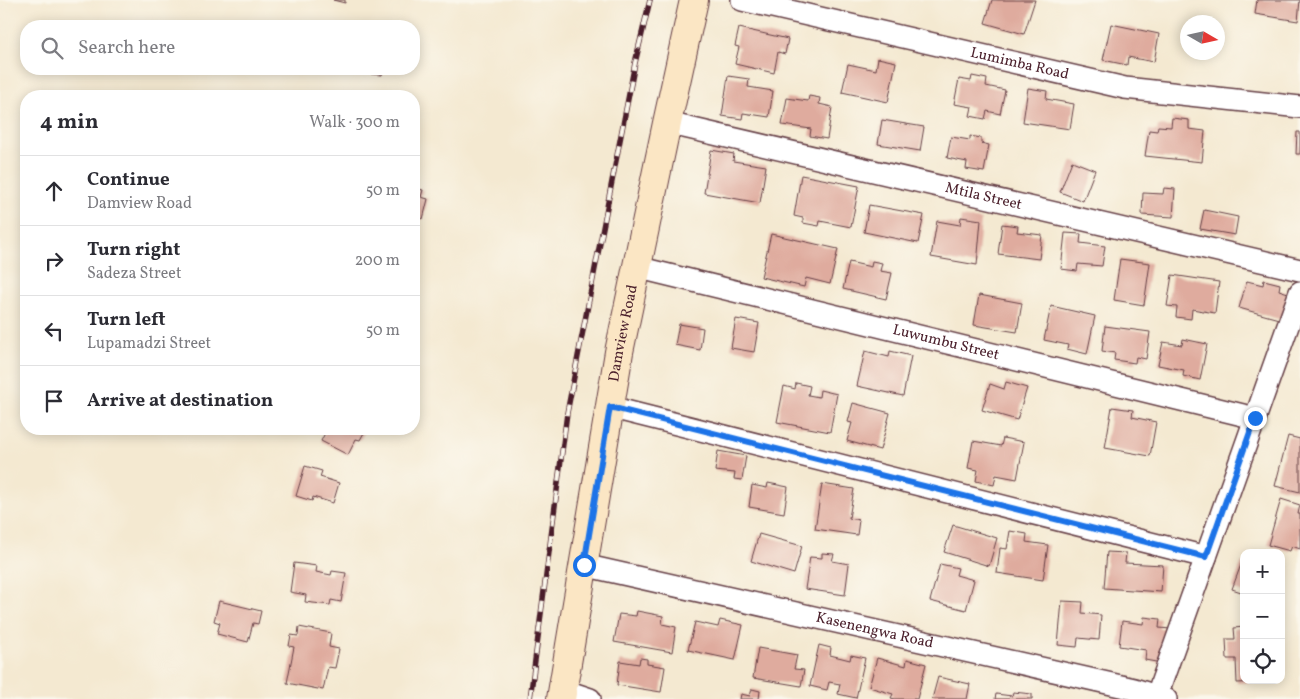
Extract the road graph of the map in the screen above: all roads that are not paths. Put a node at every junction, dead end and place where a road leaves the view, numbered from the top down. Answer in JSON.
{"nodes":[{"id":1,"x":694,"y":0,"type":"edge"},
{"id":2,"x":742,"y":0,"type":"edge"},
{"id":3,"x":1300,"y":107,"type":"edge"},
{"id":4,"x":667,"y":123,"type":"junction"},
{"id":5,"x":636,"y":267,"type":"junction"},
{"id":6,"x":1300,"y":270,"type":"edge"},
{"id":7,"x":1300,"y":292,"type":"edge"},
{"id":8,"x":610,"y":407,"type":"junction"},
{"id":9,"x":1255,"y":418,"type":"junction"},
{"id":10,"x":1206,"y":557,"type":"junction"},
{"id":11,"x":584,"y":565,"type":"junction"},
{"id":12,"x":562,"y":694,"type":"edge"},
{"id":13,"x":1161,"y":697,"type":"edge"},
{"id":14,"x":590,"y":699,"type":"edge"}],
"edges":[{"from":1,"to":4,"type":"street","name":"Damview Road"},
{"from":2,"to":3,"type":"street","name":"Lumimba Road"},
{"from":4,"to":5,"type":"street","name":"Damview Road"},
{"from":4,"to":6,"type":"street","name":"Mtila Street"},
{"from":5,"to":8,"type":"street","name":"Damview Road"},
{"from":5,"to":9,"type":"street","name":"Luwumbu Street"},
{"from":7,"to":9,"type":"street"},
{"from":8,"to":10,"type":"street"},
{"from":8,"to":11,"type":"street","name":"Damview Road"},
{"from":9,"to":10,"type":"street"},
{"from":10,"to":13,"type":"street"},
{"from":11,"to":12,"type":"street","name":"Damview Road"},
{"from":11,"to":13,"type":"street","name":"Kasenengwa Road"},
{"from":12,"to":14,"type":"street"}]}
